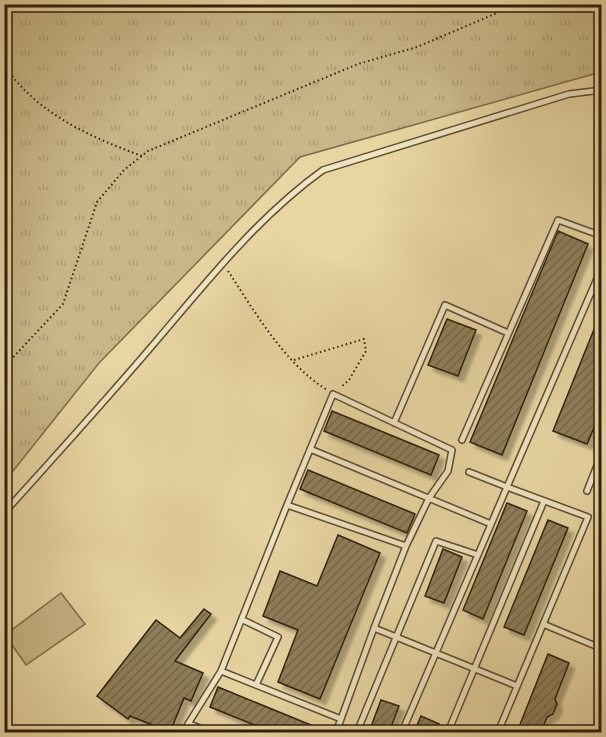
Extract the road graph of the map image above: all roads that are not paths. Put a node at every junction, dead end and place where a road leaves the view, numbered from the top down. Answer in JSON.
{"nodes":[{"id":1,"x":602,"y":90,"type":"edge"},
{"id":2,"x":602,"y":236,"type":"edge"},
{"id":3,"x":602,"y":267,"type":"edge"},
{"id":4,"x":508,"y":333,"type":"junction"},
{"id":5,"x":394,"y":423,"type":"junction"},
{"id":6,"x":462,"y":440,"type":"dead end"},
{"id":7,"x":310,"y":449,"type":"junction"},
{"id":8,"x":602,"y":453,"type":"edge"},
{"id":9,"x":469,"y":472,"type":"dead end"},
{"id":10,"x":507,"y":487,"type":"junction"},
{"id":11,"x":587,"y":491,"type":"dead end"},
{"id":12,"x":429,"y":498,"type":"junction"},
{"id":13,"x":543,"y":501,"type":"junction"},
{"id":14,"x":287,"y":505,"type":"junction"},
{"id":15,"x":4,"y":513,"type":"edge"},
{"id":16,"x":491,"y":524,"type":"junction"},
{"id":17,"x":406,"y":546,"type":"junction"},
{"id":18,"x":478,"y":555,"type":"junction"},
{"id":19,"x":243,"y":620,"type":"junction"},
{"id":20,"x":543,"y":624,"type":"junction"},
{"id":21,"x":374,"y":628,"type":"junction"},
{"id":22,"x":396,"y":638,"type":"junction"},
{"id":23,"x":602,"y":639,"type":"edge"},
{"id":24,"x":435,"y":654,"type":"junction"},
{"id":25,"x":474,"y":669,"type":"junction"},
{"id":26,"x":221,"y":671,"type":"junction"},
{"id":27,"x":256,"y":685,"type":"junction"},
{"id":28,"x":517,"y":686,"type":"junction"},
{"id":29,"x":341,"y":719,"type":"junction"},
{"id":30,"x":189,"y":724,"type":"junction"},
{"id":31,"x":183,"y":732,"type":"edge"},
{"id":32,"x":212,"y":732,"type":"edge"},
{"id":33,"x":336,"y":732,"type":"edge"},
{"id":34,"x":357,"y":732,"type":"edge"},
{"id":35,"x":402,"y":732,"type":"edge"},
{"id":36,"x":448,"y":732,"type":"edge"},
{"id":37,"x":498,"y":732,"type":"edge"}],
"edges":[{"from":1,"to":15,"type":"lane"},
{"from":2,"to":4,"type":"lane"},
{"from":3,"to":10,"type":"lane"},
{"from":4,"to":5,"type":"lane"},
{"from":4,"to":6,"type":"lane"},
{"from":5,"to":7,"type":"lane"},
{"from":5,"to":12,"type":"lane"},
{"from":7,"to":12,"type":"lane"},
{"from":7,"to":14,"type":"lane"},
{"from":8,"to":11,"type":"lane"},
{"from":9,"to":10,"type":"lane"},
{"from":10,"to":13,"type":"lane"},
{"from":10,"to":16,"type":"lane"},
{"from":12,"to":16,"type":"lane"},
{"from":12,"to":17,"type":"lane"},
{"from":13,"to":20,"type":"lane"},
{"from":13,"to":25,"type":"lane"},
{"from":14,"to":17,"type":"lane"},
{"from":14,"to":19,"type":"lane"},
{"from":16,"to":18,"type":"lane"},
{"from":17,"to":21,"type":"lane"},
{"from":18,"to":22,"type":"lane"},
{"from":18,"to":24,"type":"lane"},
{"from":19,"to":26,"type":"lane"},
{"from":19,"to":27,"type":"lane"},
{"from":20,"to":23,"type":"lane"},
{"from":20,"to":28,"type":"lane"},
{"from":21,"to":22,"type":"lane"},
{"from":21,"to":29,"type":"lane"},
{"from":22,"to":24,"type":"lane"},
{"from":22,"to":34,"type":"lane"},
{"from":24,"to":25,"type":"lane"},
{"from":24,"to":35,"type":"lane"},
{"from":25,"to":28,"type":"lane"},
{"from":25,"to":36,"type":"lane"},
{"from":26,"to":27,"type":"lane"},
{"from":26,"to":30,"type":"lane"},
{"from":27,"to":29,"type":"lane"},
{"from":28,"to":37,"type":"lane"},
{"from":29,"to":33,"type":"lane"},
{"from":30,"to":31,"type":"lane"},
{"from":30,"to":32,"type":"lane"}]}
